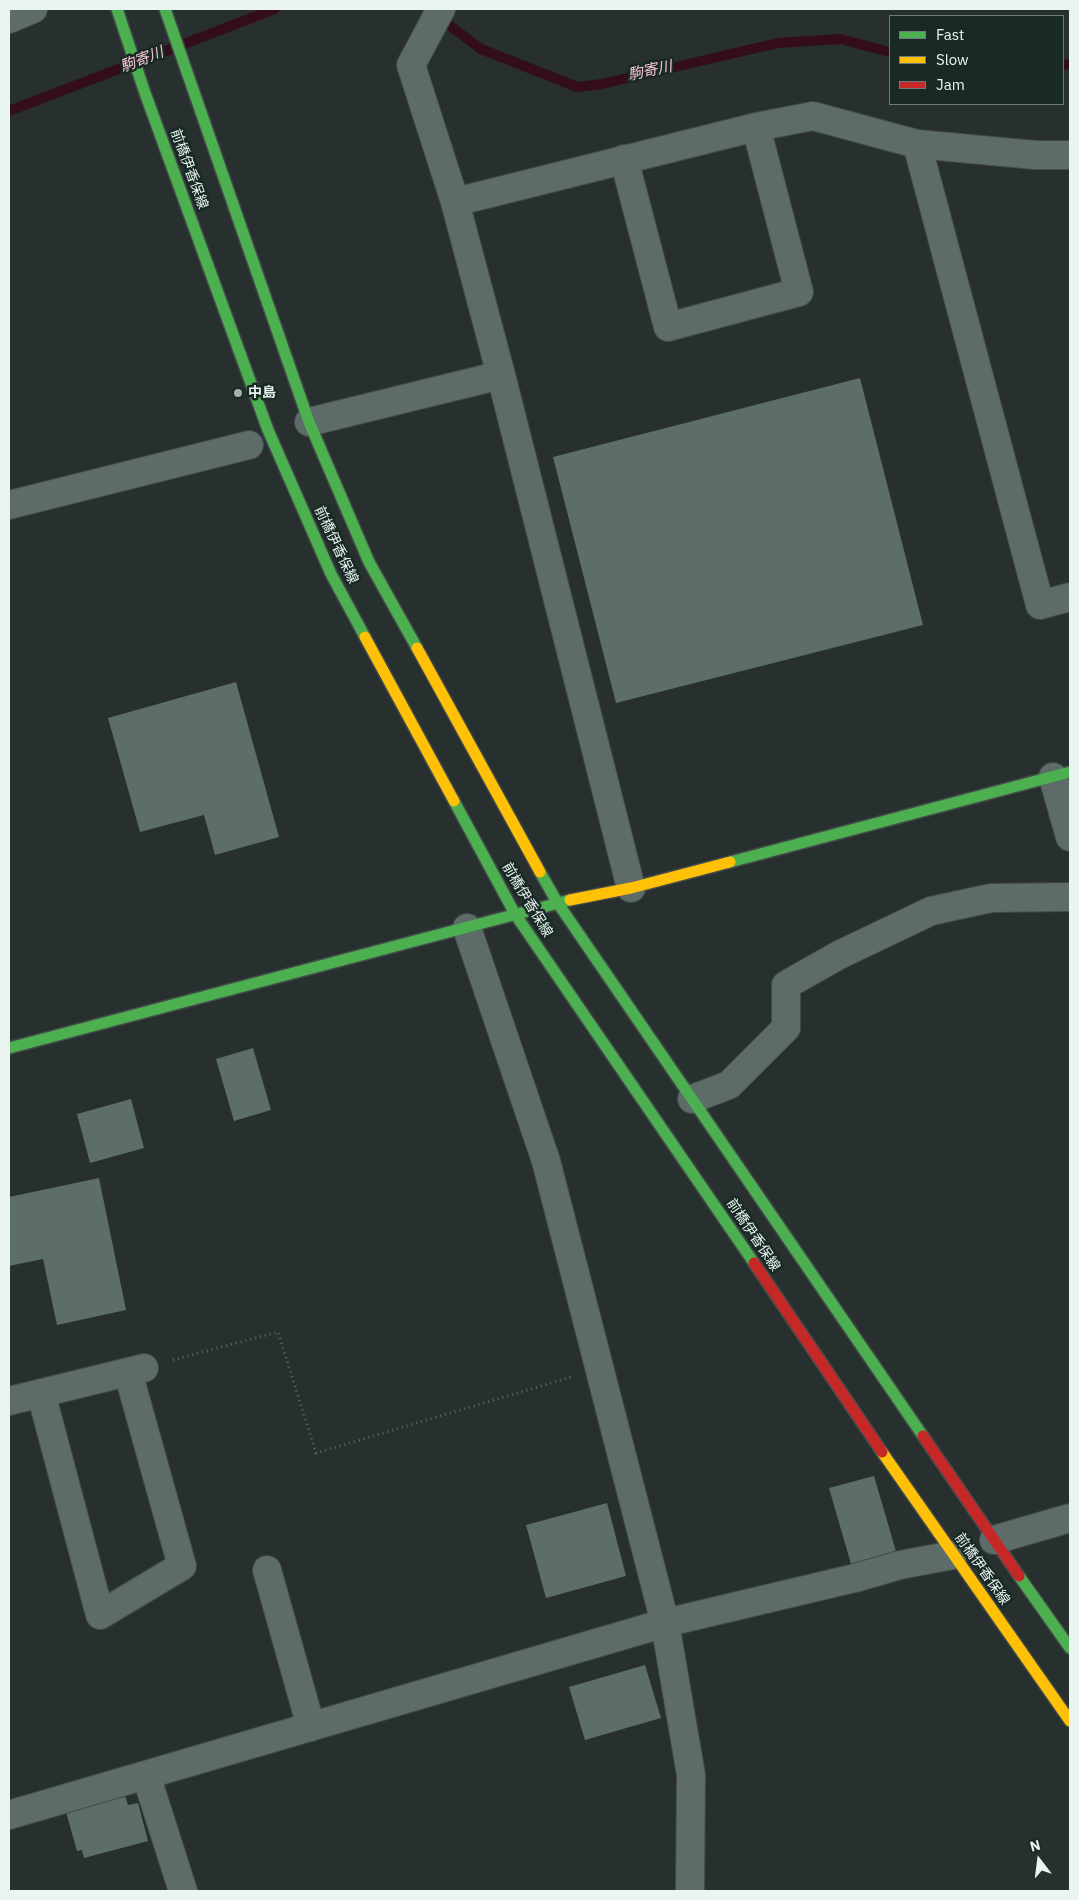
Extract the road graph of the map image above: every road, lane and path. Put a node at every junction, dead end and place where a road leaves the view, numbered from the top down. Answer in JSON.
{"nodes":[{"id":1,"x":33,"y":9,"type":"edge"},
{"id":2,"x":117,"y":9,"type":"edge"},
{"id":3,"x":165,"y":9,"type":"edge"},
{"id":4,"x":441,"y":9,"type":"edge"},
{"id":5,"x":9,"y":19,"type":"edge"},
{"id":6,"x":756,"y":127,"type":"junction"},
{"id":7,"x":917,"y":144,"type":"junction"},
{"id":8,"x":1070,"y":155,"type":"edge"},
{"id":9,"x":624,"y":159,"type":"junction"},
{"id":10,"x":455,"y":202,"type":"junction"},
{"id":11,"x":501,"y":375,"type":"junction"},
{"id":12,"x":309,"y":422,"type":"junction"},
{"id":13,"x":249,"y":445,"type":"dead end"},
{"id":14,"x":9,"y":505,"type":"edge"},
{"id":15,"x":1070,"y":597,"type":"edge"},
{"id":16,"x":1061,"y":774,"type":"edge"},
{"id":17,"x":1070,"y":836,"type":"edge"},
{"id":18,"x":631,"y":888,"type":"junction"},
{"id":19,"x":1070,"y":897,"type":"edge"},
{"id":20,"x":557,"y":902,"type":"junction"},
{"id":21,"x":515,"y":914,"type":"junction"},
{"id":22,"x":467,"y":928,"type":"junction"},
{"id":23,"x":9,"y":1048,"type":"edge"},
{"id":24,"x":692,"y":1099,"type":"junction"},
{"id":25,"x":600,"y":1369,"type":"junction"},
{"id":26,"x":136,"y":1370,"type":"junction"},
{"id":27,"x":41,"y":1393,"type":"junction"},
{"id":28,"x":9,"y":1401,"type":"edge"},
{"id":29,"x":1070,"y":1518,"type":"edge"},
{"id":30,"x":994,"y":1540,"type":"junction"},
{"id":31,"x":953,"y":1555,"type":"junction"},
{"id":32,"x":267,"y":1570,"type":"dead end"},
{"id":33,"x":665,"y":1623,"type":"junction"},
{"id":34,"x":1070,"y":1648,"type":"edge"},
{"id":35,"x":1070,"y":1721,"type":"edge"},
{"id":36,"x":311,"y":1726,"type":"junction"},
{"id":37,"x":146,"y":1775,"type":"junction"},
{"id":38,"x":9,"y":1815,"type":"edge"},
{"id":39,"x":183,"y":1891,"type":"edge"},
{"id":40,"x":690,"y":1891,"type":"edge"}],
"edges":[{"from":1,"to":5,"type":"street"},
{"from":2,"to":21,"type":"main road","name":"前橋伊香保線"},
{"from":3,"to":12,"type":"main road","name":"前橋伊香保線"},
{"from":4,"to":10,"type":"street"},
{"from":6,"to":7,"type":"street"},
{"from":6,"to":9,"type":"street"},
{"from":6,"to":9,"type":"street"},
{"from":7,"to":8,"type":"street"},
{"from":7,"to":15,"type":"street"},
{"from":9,"to":10,"type":"street"},
{"from":10,"to":11,"type":"street"},
{"from":11,"to":12,"type":"street"},
{"from":11,"to":18,"type":"street"},
{"from":12,"to":20,"type":"main road","name":"前橋伊香保線"},
{"from":13,"to":14,"type":"street"},
{"from":16,"to":17,"type":"street"},
{"from":16,"to":18,"type":"main road"},
{"from":18,"to":20,"type":"main road"},
{"from":19,"to":24,"type":"street"},
{"from":20,"to":21,"type":"main road"},
{"from":20,"to":24,"type":"main road","name":"前橋伊香保線"},
{"from":21,"to":22,"type":"main road"},
{"from":21,"to":31,"type":"main road","name":"前橋伊香保線"},
{"from":22,"to":23,"type":"main road"},
{"from":22,"to":25,"type":"street"},
{"from":24,"to":30,"type":"main road","name":"前橋伊香保線"},
{"from":25,"to":26,"type":"path"},
{"from":25,"to":33,"type":"street"},
{"from":26,"to":27,"type":"street"},
{"from":26,"to":27,"type":"street"},
{"from":27,"to":28,"type":"street"},
{"from":29,"to":30,"type":"street"},
{"from":30,"to":34,"type":"main road","name":"前橋伊香保線"},
{"from":31,"to":33,"type":"street"},
{"from":31,"to":35,"type":"main road","name":"前橋伊香保線"},
{"from":32,"to":36,"type":"street"},
{"from":33,"to":36,"type":"street"},
{"from":33,"to":40,"type":"street"},
{"from":36,"to":37,"type":"street"},
{"from":37,"to":38,"type":"street"},
{"from":37,"to":39,"type":"street"}]}
